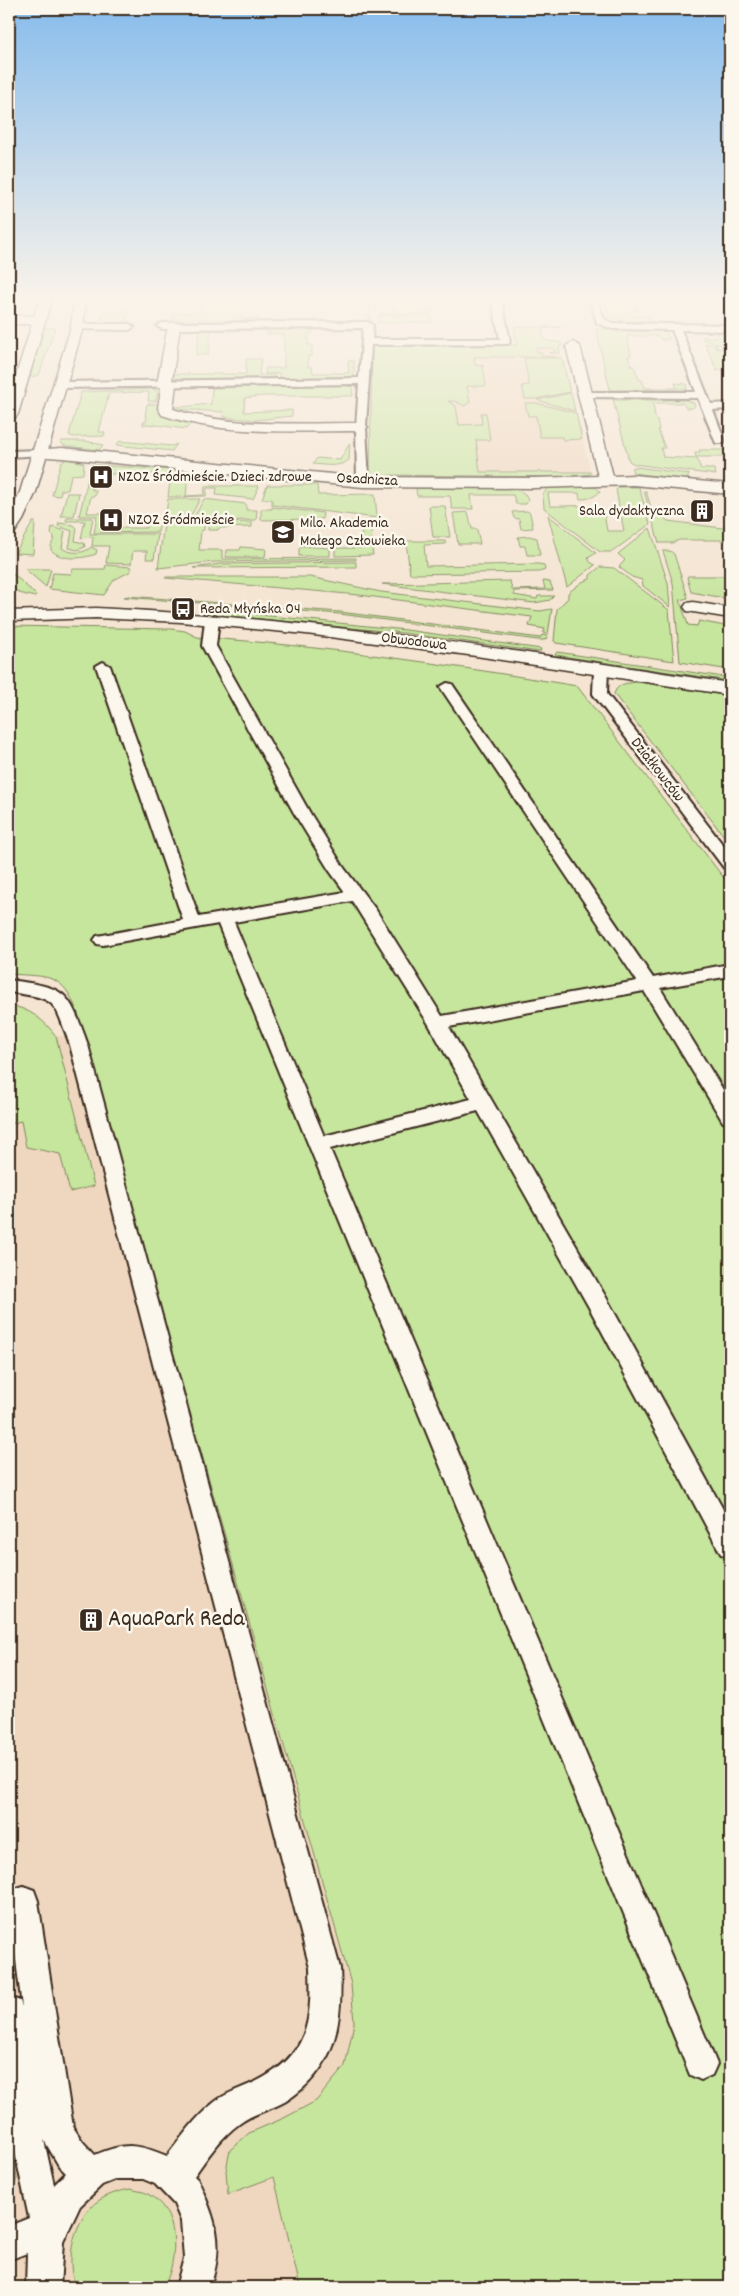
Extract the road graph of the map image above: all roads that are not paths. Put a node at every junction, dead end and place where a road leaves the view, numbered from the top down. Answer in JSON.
{"nodes":[{"id":1,"x":53,"y":408,"type":"edge"},
{"id":2,"x":165,"y":408,"type":"edge"},
{"id":3,"x":362,"y":408,"type":"edge"},
{"id":4,"x":588,"y":408,"type":"edge"},
{"id":5,"x":707,"y":408,"type":"edge"},
{"id":6,"x":361,"y":427,"type":"junction"},
{"id":7,"x":720,"y":441,"type":"dead end"},
{"id":8,"x":39,"y":453,"type":"junction"},
{"id":9,"x":9,"y":454,"type":"edge"},
{"id":10,"x":607,"y":481,"type":"junction"},
{"id":11,"x":363,"y":482,"type":"junction"},
{"id":12,"x":730,"y":489,"type":"edge"},
{"id":13,"x":9,"y":529,"type":"edge"},
{"id":14,"x":9,"y":598,"type":"edge"},
{"id":15,"x":693,"y":608,"type":"dead end"},
{"id":16,"x":96,"y":613,"type":"junction"},
{"id":17,"x":730,"y":613,"type":"edge"},
{"id":18,"x":9,"y":616,"type":"edge"},
{"id":19,"x":212,"y":620,"type":"junction"},
{"id":20,"x":103,"y":666,"type":"dead end"},
{"id":21,"x":601,"y":669,"type":"junction"},
{"id":22,"x":447,"y":687,"type":"dead end"},
{"id":23,"x":730,"y":689,"type":"edge"},
{"id":24,"x":730,"y":865,"type":"edge"},
{"id":25,"x":357,"y":895,"type":"junction"},
{"id":26,"x":224,"y":918,"type":"junction"},
{"id":27,"x":193,"y":924,"type":"junction"},
{"id":28,"x":103,"y":940,"type":"dead end"},
{"id":29,"x":730,"y":970,"type":"edge"},
{"id":30,"x":649,"y":985,"type":"junction"},
{"id":31,"x":9,"y":986,"type":"edge"},
{"id":32,"x":437,"y":1023,"type":"junction"},
{"id":33,"x":483,"y":1103,"type":"junction"},
{"id":34,"x":730,"y":1117,"type":"edge"},
{"id":35,"x":318,"y":1145,"type":"junction"},
{"id":36,"x":730,"y":1546,"type":"edge"},
{"id":37,"x":23,"y":1901,"type":"dead end"},
{"id":38,"x":9,"y":2012,"type":"edge"},
{"id":39,"x":702,"y":2064,"type":"dead end"},
{"id":40,"x":90,"y":2174,"type":"junction"},
{"id":41,"x":173,"y":2176,"type":"junction"},
{"id":42,"x":49,"y":2228,"type":"junction"},
{"id":43,"x":9,"y":2243,"type":"edge"},
{"id":44,"x":201,"y":2278,"type":"edge"},
{"id":45,"x":43,"y":2287,"type":"edge"}],
"edges":[{"from":1,"to":8,"type":"street"},
{"from":2,"to":6,"type":"street"},
{"from":3,"to":6,"type":"lane"},
{"from":4,"to":10,"type":"street"},
{"from":5,"to":7,"type":"lane"},
{"from":6,"to":11,"type":"lane"},
{"from":8,"to":9,"type":"lane"},
{"from":8,"to":11,"type":"street","name":"Osadnicza"},
{"from":8,"to":13,"type":"street"},
{"from":10,"to":11,"type":"street","name":"Osadnicza"},
{"from":10,"to":12,"type":"street","name":"Osadnicza"},
{"from":14,"to":16,"type":"street","name":"Obwodowa"},
{"from":15,"to":17,"type":"street"},
{"from":16,"to":18,"type":"street","name":"Obwodowa"},
{"from":16,"to":19,"type":"street","name":"Obwodowa"},
{"from":19,"to":21,"type":"street","name":"Obwodowa"},
{"from":19,"to":25,"type":"lane"},
{"from":20,"to":27,"type":"lane"},
{"from":21,"to":23,"type":"street","name":"Obwodowa"},
{"from":21,"to":24,"type":"lane","name":"Działkowców"},
{"from":22,"to":30,"type":"lane"},
{"from":25,"to":26,"type":"lane"},
{"from":25,"to":32,"type":"lane"},
{"from":26,"to":27,"type":"lane"},
{"from":26,"to":35,"type":"lane"},
{"from":27,"to":28,"type":"lane"},
{"from":29,"to":30,"type":"lane"},
{"from":30,"to":32,"type":"lane"},
{"from":30,"to":34,"type":"lane"},
{"from":31,"to":41,"type":"lane"},
{"from":32,"to":33,"type":"lane"},
{"from":33,"to":35,"type":"lane"},
{"from":33,"to":36,"type":"lane"},
{"from":35,"to":39,"type":"lane"},
{"from":37,"to":40,"type":"lane"},
{"from":38,"to":42,"type":"lane"},
{"from":40,"to":41,"type":"lane"},
{"from":40,"to":42,"type":"lane"},
{"from":41,"to":44,"type":"lane"},
{"from":42,"to":43,"type":"lane"},
{"from":42,"to":45,"type":"lane"}]}
